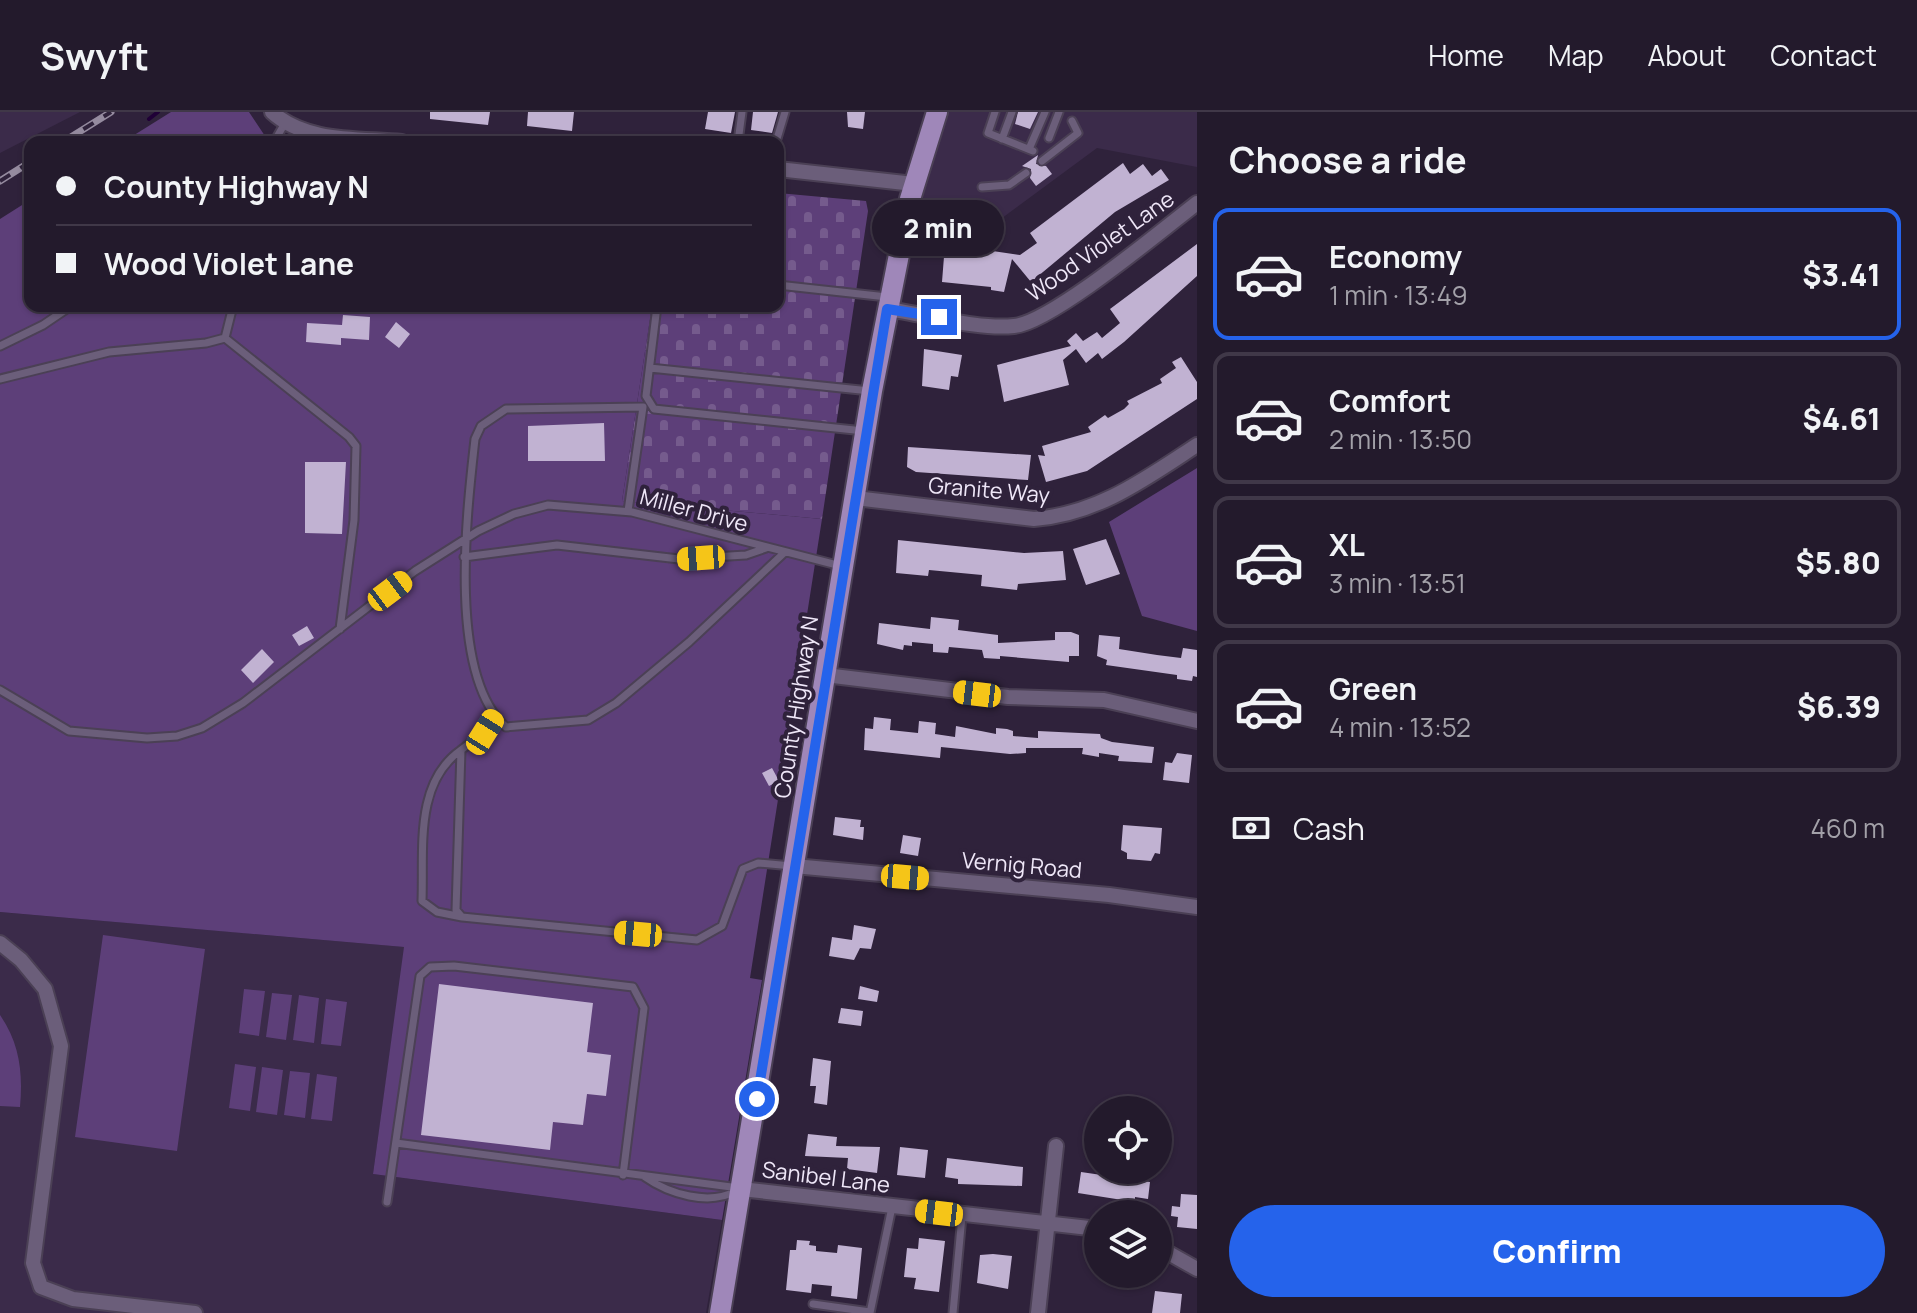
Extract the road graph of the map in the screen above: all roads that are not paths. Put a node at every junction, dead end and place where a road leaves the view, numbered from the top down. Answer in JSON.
{"nodes":[{"id":1,"x":272,"y":112,"type":"edge"},
{"id":2,"x":742,"y":112,"type":"edge"},
{"id":3,"x":785,"y":112,"type":"edge"},
{"id":4,"x":995,"y":112,"type":"edge"},
{"id":5,"x":1012,"y":112,"type":"edge"},
{"id":6,"x":1045,"y":112,"type":"edge"},
{"id":7,"x":1059,"y":112,"type":"edge"},
{"id":8,"x":931,"y":114,"type":"edge"},
{"id":9,"x":1072,"y":121,"type":"dead end"},
{"id":10,"x":285,"y":123,"type":"junction"},
{"id":11,"x":277,"y":136,"type":"edge"},
{"id":12,"x":336,"y":136,"type":"edge"},
{"id":13,"x":739,"y":136,"type":"edge"},
{"id":14,"x":778,"y":136,"type":"edge"},
{"id":15,"x":1049,"y":138,"type":"dead end"},
{"id":16,"x":1002,"y":139,"type":"junction"},
{"id":17,"x":1042,"y":161,"type":"dead end"},
{"id":18,"x":784,"y":170,"type":"edge"},
{"id":19,"x":1026,"y":173,"type":"dead end"},
{"id":20,"x":914,"y":184,"type":"junction"},
{"id":21,"x":982,"y":187,"type":"dead end"},
{"id":22,"x":1197,"y":203,"type":"edge"},
{"id":23,"x":784,"y":286,"type":"edge"},
{"id":24,"x":888,"y":303,"type":"junction"},
{"id":25,"x":62,"y":312,"type":"edge"},
{"id":26,"x":232,"y":312,"type":"edge"},
{"id":27,"x":656,"y":312,"type":"edge"},
{"id":28,"x":225,"y":338,"type":"junction"},
{"id":29,"x":0,"y":346,"type":"edge"},
{"id":30,"x":650,"y":368,"type":"junction"},
{"id":31,"x":0,"y":379,"type":"edge"},
{"id":32,"x":872,"y":391,"type":"junction"},
{"id":33,"x":866,"y":431,"type":"junction"},
{"id":34,"x":1197,"y":445,"type":"edge"},
{"id":35,"x":855,"y":498,"type":"junction"},
{"id":36,"x":628,"y":511,"type":"junction"},
{"id":37,"x":463,"y":541,"type":"junction"},
{"id":38,"x":766,"y":548,"type":"junction"},
{"id":39,"x":785,"y":552,"type":"junction"},
{"id":40,"x":464,"y":557,"type":"junction"},
{"id":41,"x":843,"y":566,"type":"junction"},
{"id":42,"x":340,"y":629,"type":"junction"},
{"id":43,"x":825,"y":675,"type":"junction"},
{"id":44,"x":0,"y":690,"type":"edge"},
{"id":45,"x":494,"y":717,"type":"junction"},
{"id":46,"x":1197,"y":721,"type":"edge"},
{"id":47,"x":461,"y":750,"type":"junction"},
{"id":48,"x":794,"y":866,"type":"junction"},
{"id":49,"x":1197,"y":907,"type":"edge"},
{"id":50,"x":462,"y":917,"type":"junction"},
{"id":51,"x":0,"y":943,"type":"edge"},
{"id":52,"x":396,"y":1143,"type":"junction"},
{"id":53,"x":1056,"y":1146,"type":"dead end"},
{"id":54,"x":623,"y":1175,"type":"junction"},
{"id":55,"x":645,"y":1177,"type":"junction"},
{"id":56,"x":741,"y":1189,"type":"junction"},
{"id":57,"x":387,"y":1202,"type":"dead end"},
{"id":58,"x":892,"y":1207,"type":"junction"},
{"id":59,"x":962,"y":1216,"type":"junction"},
{"id":60,"x":1048,"y":1224,"type":"junction"},
{"id":61,"x":1084,"y":1228,"type":"edge"},
{"id":62,"x":1172,"y":1255,"type":"edge"},
{"id":63,"x":1197,"y":1269,"type":"edge"},
{"id":64,"x":813,"y":1304,"type":"dead end"},
{"id":65,"x":77,"y":1306,"type":"edge"},
{"id":66,"x":870,"y":1312,"type":"edge"},
{"id":67,"x":195,"y":1313,"type":"edge"},
{"id":68,"x":720,"y":1313,"type":"edge"},
{"id":69,"x":953,"y":1313,"type":"edge"},
{"id":70,"x":1038,"y":1313,"type":"edge"}],
"edges":[{"from":1,"to":10,"type":"street"},
{"from":2,"to":13,"type":"lane"},
{"from":3,"to":14,"type":"lane"},
{"from":4,"to":16,"type":"lane"},
{"from":5,"to":16,"type":"lane"},
{"from":6,"to":16,"type":"lane"},
{"from":7,"to":15,"type":"lane"},
{"from":8,"to":20,"type":"main road","name":"County Highway N"},
{"from":9,"to":17,"type":"lane"},
{"from":10,"to":11,"type":"lane"},
{"from":10,"to":12,"type":"street"},
{"from":18,"to":20,"type":"street"},
{"from":19,"to":21,"type":"lane"},
{"from":20,"to":24,"type":"main road","name":"County Highway N"},
{"from":22,"to":24,"type":"street","name":"Wood Violet Lane"},
{"from":23,"to":24,"type":"lane"},
{"from":24,"to":32,"type":"main road","name":"County Highway N"},
{"from":25,"to":29,"type":"lane"},
{"from":26,"to":28,"type":"lane"},
{"from":27,"to":30,"type":"lane"},
{"from":28,"to":31,"type":"lane"},
{"from":28,"to":42,"type":"lane"},
{"from":30,"to":32,"type":"lane"},
{"from":30,"to":33,"type":"lane"},
{"from":32,"to":33,"type":"main road","name":"County Highway N"},
{"from":33,"to":35,"type":"main road","name":"County Highway N"},
{"from":34,"to":35,"type":"street","name":"Granite Way"},
{"from":35,"to":41,"type":"main road","name":"County Highway N"},
{"from":36,"to":37,"type":"lane","name":"Miller Drive"},
{"from":36,"to":37,"type":"lane"},
{"from":36,"to":38,"type":"lane","name":"Miller Drive"},
{"from":37,"to":40,"type":"lane"},
{"from":37,"to":42,"type":"lane","name":"Miller Drive"},
{"from":38,"to":39,"type":"lane","name":"Miller Drive"},
{"from":38,"to":40,"type":"lane"},
{"from":39,"to":41,"type":"lane","name":"Miller Drive"},
{"from":39,"to":45,"type":"lane"},
{"from":40,"to":45,"type":"lane"},
{"from":41,"to":43,"type":"main road","name":"County Highway N"},
{"from":42,"to":44,"type":"lane","name":"Miller Drive"},
{"from":43,"to":46,"type":"street"},
{"from":43,"to":48,"type":"main road","name":"County Highway N"},
{"from":45,"to":47,"type":"lane"},
{"from":47,"to":50,"type":"lane"},
{"from":47,"to":50,"type":"lane"},
{"from":48,"to":49,"type":"street","name":"Vernig Road"},
{"from":48,"to":50,"type":"lane"},
{"from":48,"to":56,"type":"main road","name":"County Highway N"},
{"from":51,"to":65,"type":"street"},
{"from":52,"to":54,"type":"lane"},
{"from":52,"to":54,"type":"lane"},
{"from":52,"to":57,"type":"lane"},
{"from":53,"to":60,"type":"street"},
{"from":54,"to":55,"type":"lane"},
{"from":55,"to":56,"type":"lane"},
{"from":55,"to":56,"type":"lane"},
{"from":56,"to":58,"type":"street","name":"Sanibel Lane"},
{"from":56,"to":68,"type":"main road","name":"County Highway N"},
{"from":58,"to":59,"type":"street","name":"Sanibel Lane"},
{"from":58,"to":66,"type":"lane"},
{"from":59,"to":60,"type":"street","name":"Sanibel Lane"},
{"from":59,"to":69,"type":"lane"},
{"from":60,"to":61,"type":"street","name":"Sanibel Lane"},
{"from":60,"to":70,"type":"street"},
{"from":62,"to":63,"type":"street"},
{"from":64,"to":66,"type":"lane"},
{"from":65,"to":67,"type":"street"}]}
